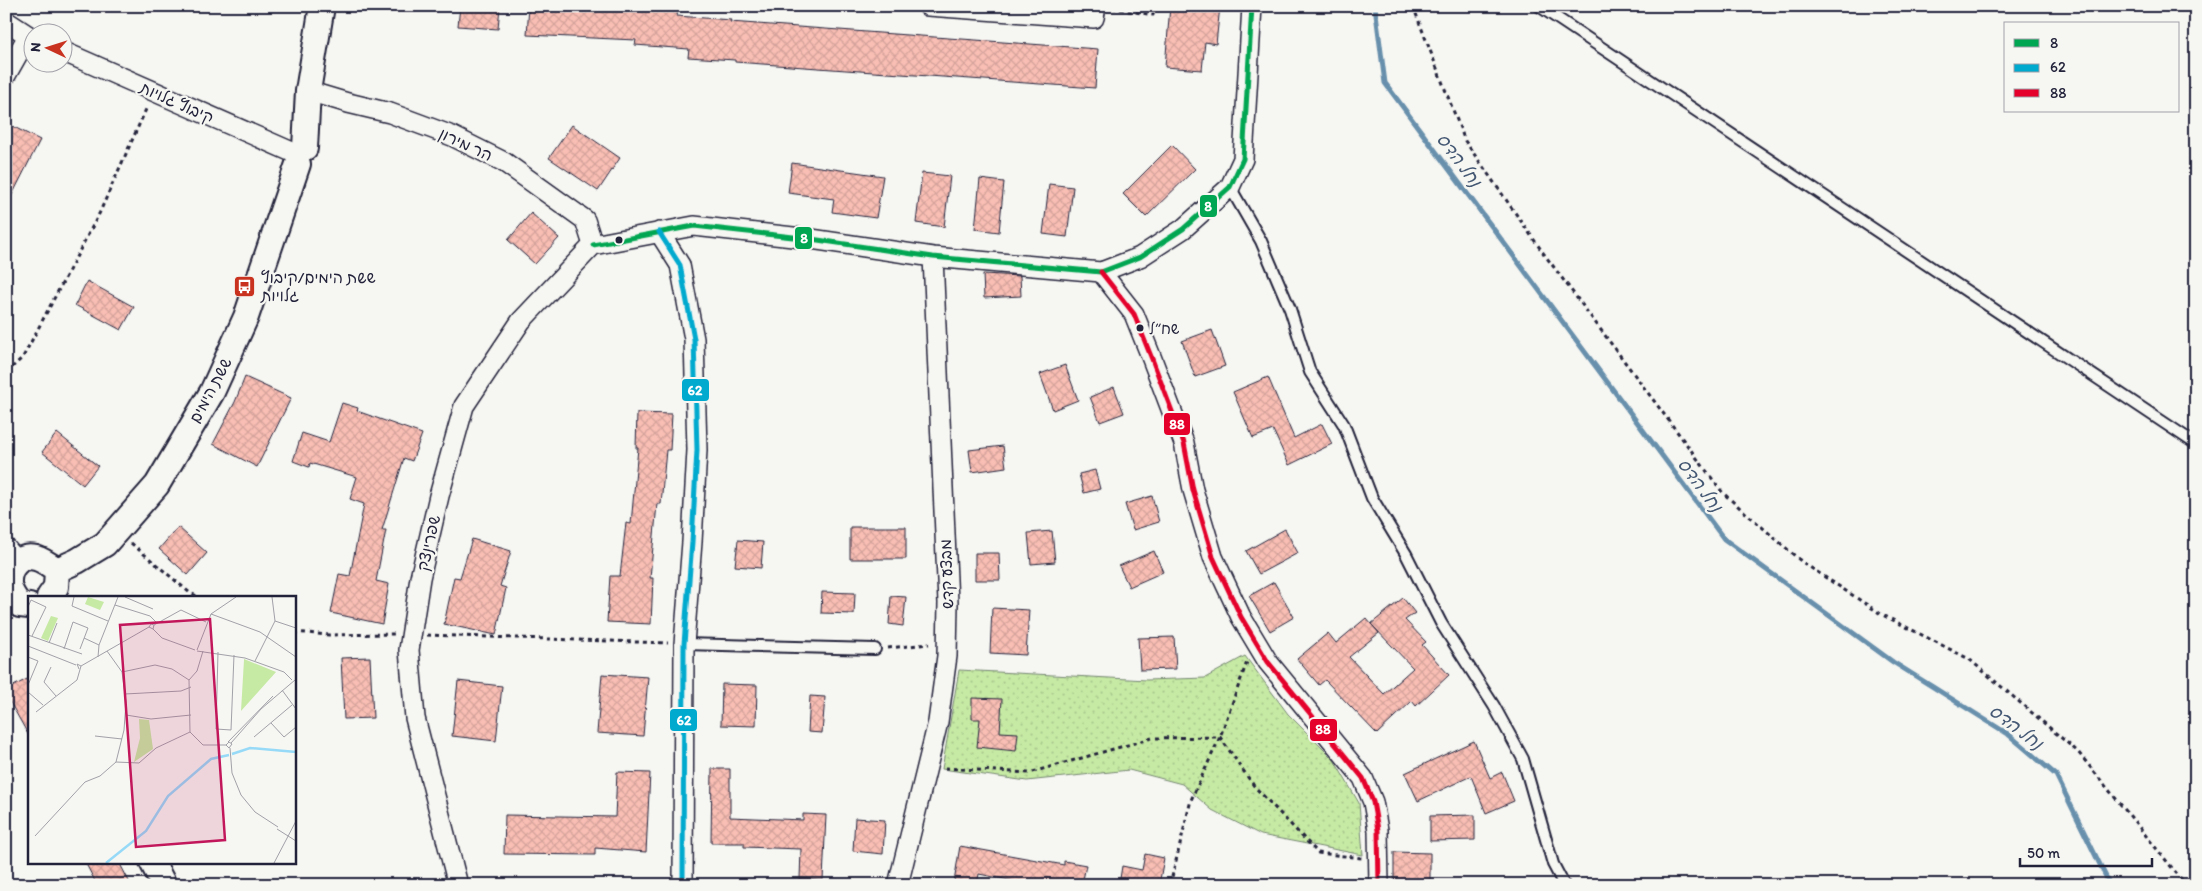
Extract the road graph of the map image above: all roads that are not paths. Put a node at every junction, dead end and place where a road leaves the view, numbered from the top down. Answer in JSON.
{"nodes":[{"id":1,"x":322,"y":6,"type":"edge"},
{"id":2,"x":928,"y":6,"type":"edge"},
{"id":3,"x":1252,"y":6,"type":"edge"},
{"id":4,"x":1539,"y":6,"type":"edge"},
{"id":5,"x":1102,"y":7,"type":"edge"},
{"id":6,"x":6,"y":21,"type":"edge"},
{"id":7,"x":22,"y":32,"type":"edge"},
{"id":8,"x":22,"y":50,"type":"edge"},
{"id":9,"x":72,"y":55,"type":"edge"},
{"id":10,"x":6,"y":75,"type":"edge"},
{"id":11,"x":308,"y":91,"type":"junction"},
{"id":12,"x":298,"y":155,"type":"junction"},
{"id":13,"x":1230,"y":187,"type":"junction"},
{"id":14,"x":659,"y":232,"type":"junction"},
{"id":15,"x":593,"y":245,"type":"junction"},
{"id":16,"x":933,"y":257,"type":"junction"},
{"id":17,"x":1101,"y":272,"type":"junction"},
{"id":18,"x":2196,"y":444,"type":"edge"},
{"id":19,"x":12,"y":555,"type":"edge"},
{"id":20,"x":57,"y":570,"type":"junction"},
{"id":21,"x":50,"y":596,"type":"edge"},
{"id":22,"x":28,"y":606,"type":"edge"},
{"id":23,"x":684,"y":644,"type":"junction"},
{"id":24,"x":875,"y":649,"type":"road end"},
{"id":25,"x":153,"y":864,"type":"edge"},
{"id":26,"x":164,"y":885,"type":"edge"},
{"id":27,"x":458,"y":885,"type":"edge"},
{"id":28,"x":683,"y":885,"type":"edge"},
{"id":29,"x":898,"y":885,"type":"edge"},
{"id":30,"x":1379,"y":885,"type":"edge"},
{"id":31,"x":1564,"y":885,"type":"edge"}],
"edges":[{"from":1,"to":11,"type":"street","name":"ששת הימים"},
{"from":2,"to":5,"type":"street"},
{"from":3,"to":13,"type":"street"},
{"from":4,"to":18,"type":"lane"},
{"from":6,"to":7,"type":"street"},
{"from":8,"to":10,"type":"street"},
{"from":9,"to":12,"type":"street","name":"קיבוץ גלויות"},
{"from":11,"to":12,"type":"street","name":"ששת הימים"},
{"from":11,"to":15,"type":"street","name":"הר מירון"},
{"from":12,"to":20,"type":"street","name":"ששת הימים"},
{"from":13,"to":17,"type":"street"},
{"from":13,"to":31,"type":"lane"},
{"from":14,"to":15,"type":"street"},
{"from":14,"to":16,"type":"street"},
{"from":14,"to":23,"type":"street"},
{"from":15,"to":27,"type":"street","name":"שפרינצק"},
{"from":16,"to":17,"type":"street"},
{"from":16,"to":29,"type":"street","name":"מבצע קדש"},
{"from":17,"to":30,"type":"street"},
{"from":19,"to":20,"type":"street"},
{"from":19,"to":22,"type":"street"},
{"from":20,"to":21,"type":"street"},
{"from":23,"to":24,"type":"lane"},
{"from":23,"to":28,"type":"street"},
{"from":25,"to":26,"type":"street"}]}
